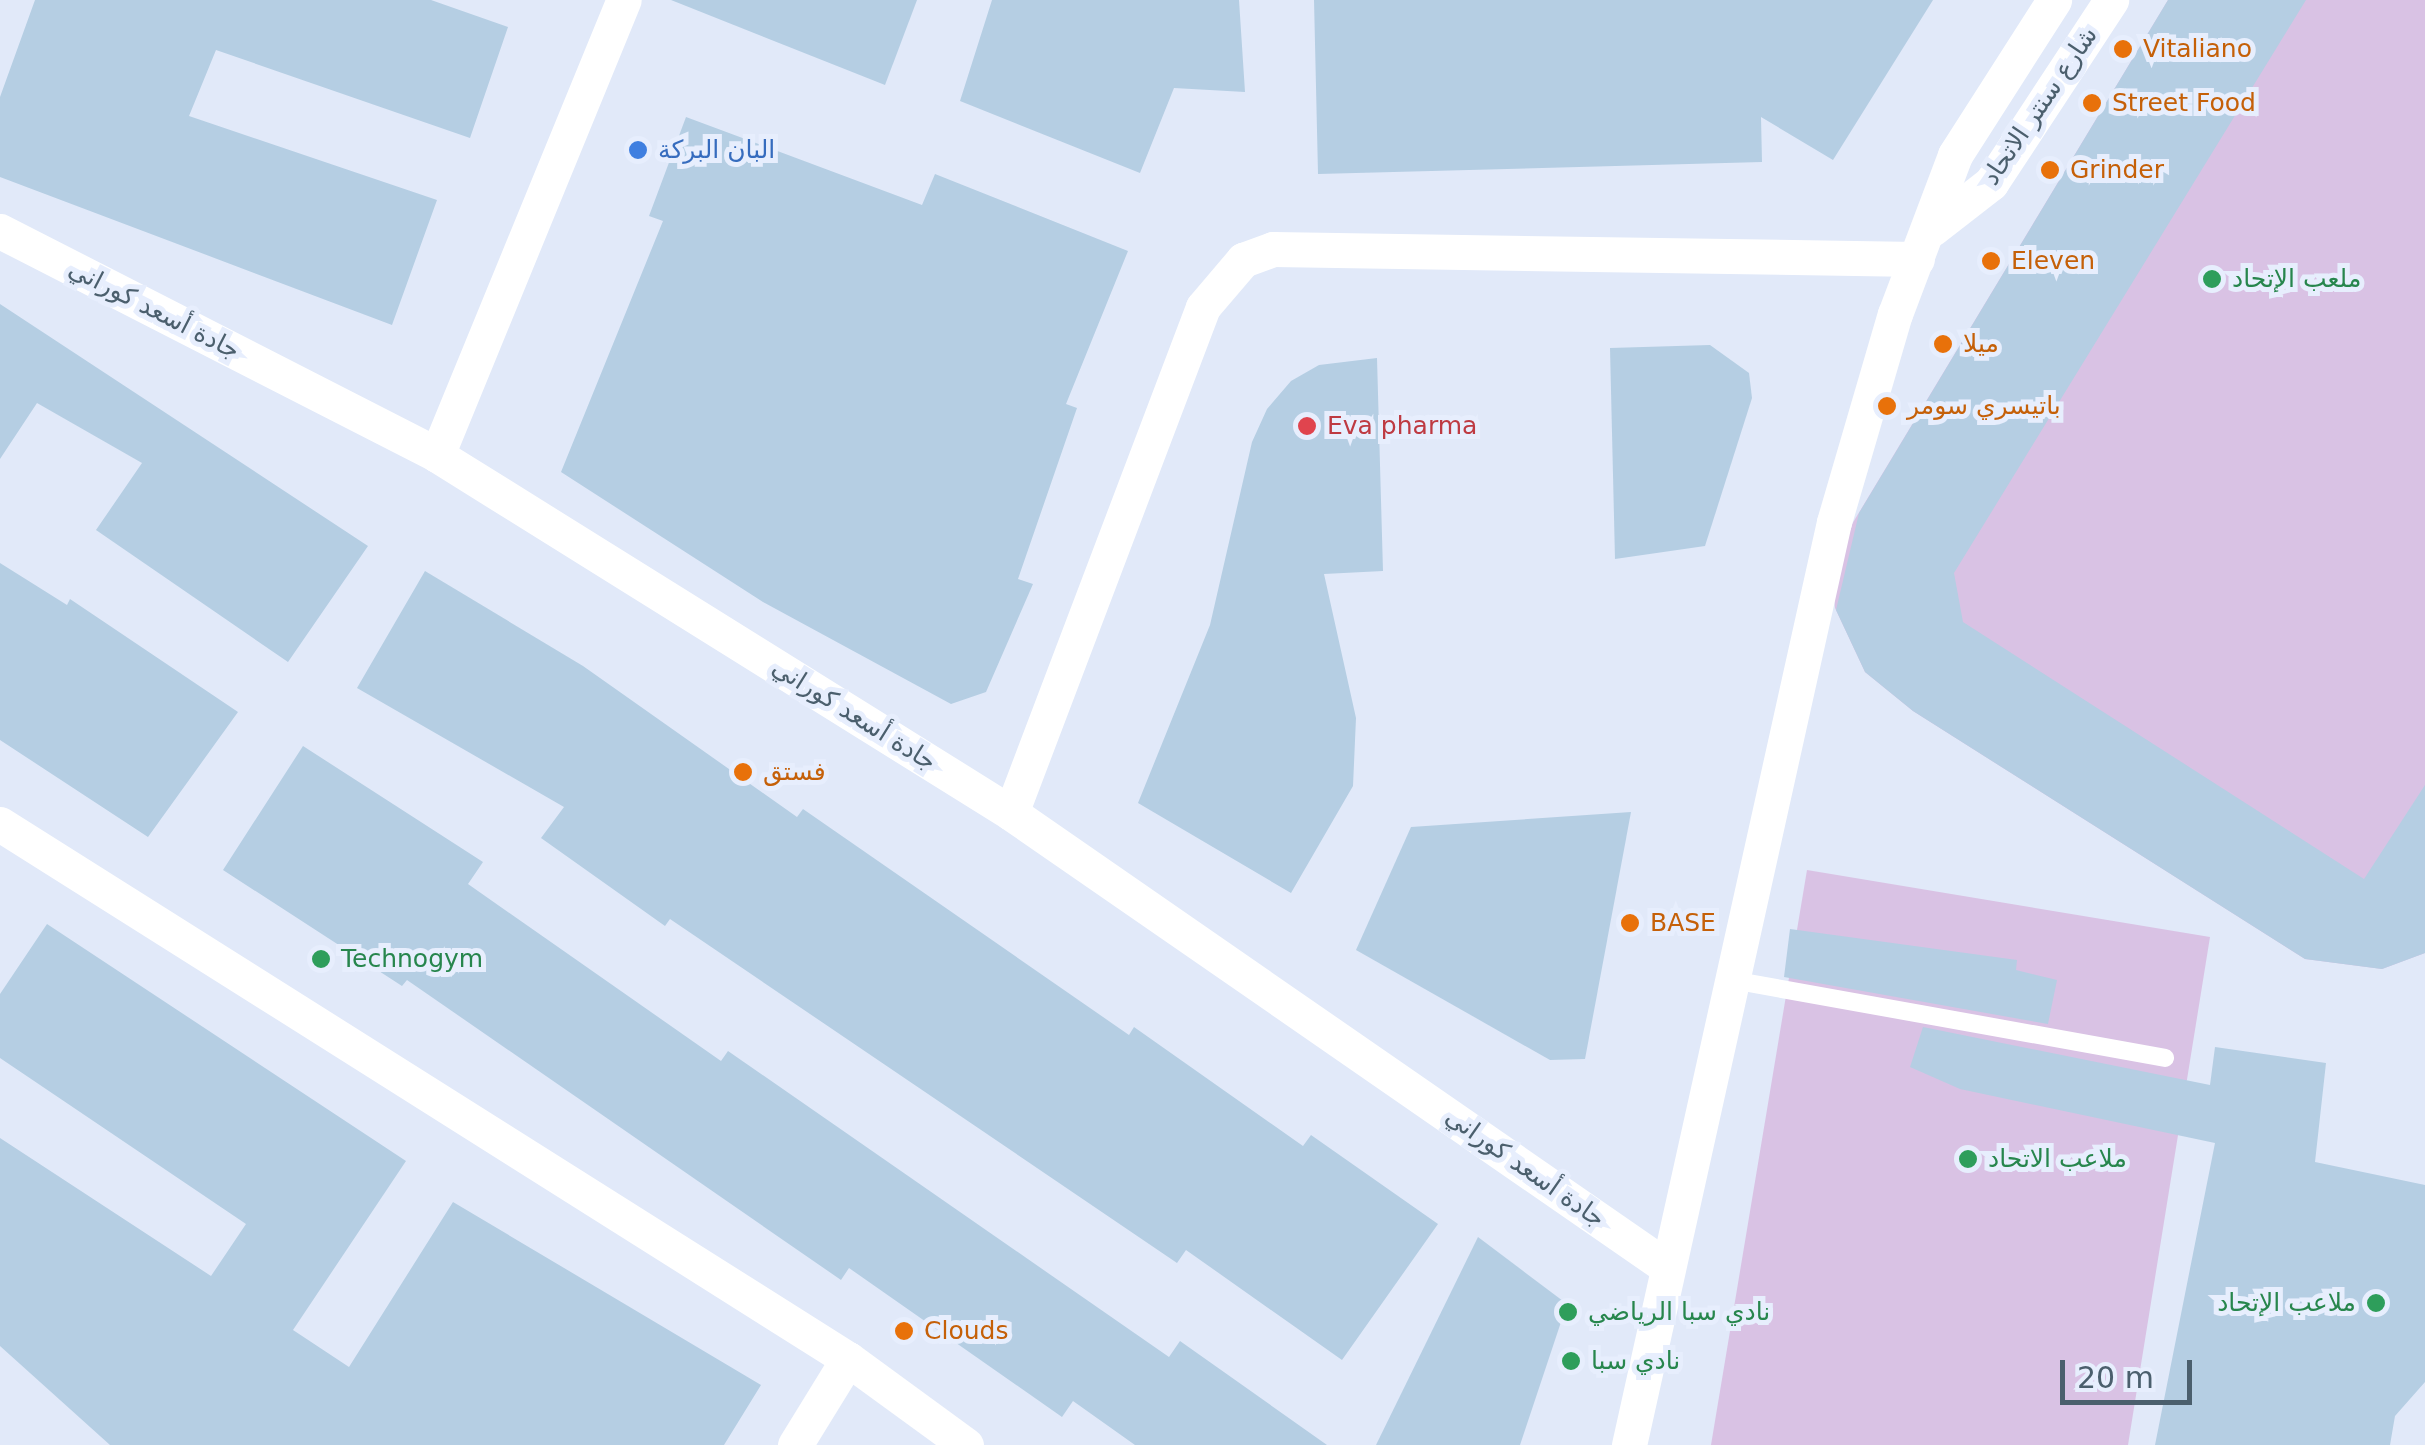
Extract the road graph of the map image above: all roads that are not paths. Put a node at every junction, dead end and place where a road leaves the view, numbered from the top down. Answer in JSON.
{"nodes":[{"id":1,"x":624,"y":0,"type":"edge"},
{"id":2,"x":2054,"y":0,"type":"edge"},
{"id":3,"x":2111,"y":0,"type":"edge"},
{"id":4,"x":0,"y":231,"type":"edge"},
{"id":5,"x":1924,"y":244,"type":"junction"},
{"id":6,"x":437,"y":455,"type":"junction"},
{"id":7,"x":1011,"y":813,"type":"junction"},
{"id":8,"x":0,"y":824,"type":"edge"},
{"id":9,"x":1732,"y":980,"type":"junction"},
{"id":10,"x":2165,"y":1058,"type":"dead end"},
{"id":11,"x":1668,"y":1267,"type":"junction"},
{"id":12,"x":848,"y":1360,"type":"junction"},
{"id":13,"x":794,"y":1445,"type":"edge"},
{"id":14,"x":966,"y":1445,"type":"edge"},
{"id":15,"x":1629,"y":1445,"type":"edge"}],
"edges":[{"from":1,"to":6,"type":"street"},
{"from":2,"to":5,"type":"street","name":"شارع سنتر الاتحاد"},
{"from":3,"to":5,"type":"street","name":"شارع سنتر الاتحاد"},
{"from":4,"to":6,"type":"street","name":"جادة أسعد كوراني"},
{"from":5,"to":7,"type":"street"},
{"from":5,"to":9,"type":"street"},
{"from":6,"to":7,"type":"street","name":"جادة أسعد كوراني"},
{"from":7,"to":11,"type":"street","name":"جادة أسعد كوراني"},
{"from":8,"to":12,"type":"street"},
{"from":9,"to":10,"type":"lane"},
{"from":9,"to":11,"type":"street"},
{"from":11,"to":15,"type":"street"},
{"from":12,"to":13,"type":"street"},
{"from":12,"to":14,"type":"street"}]}
